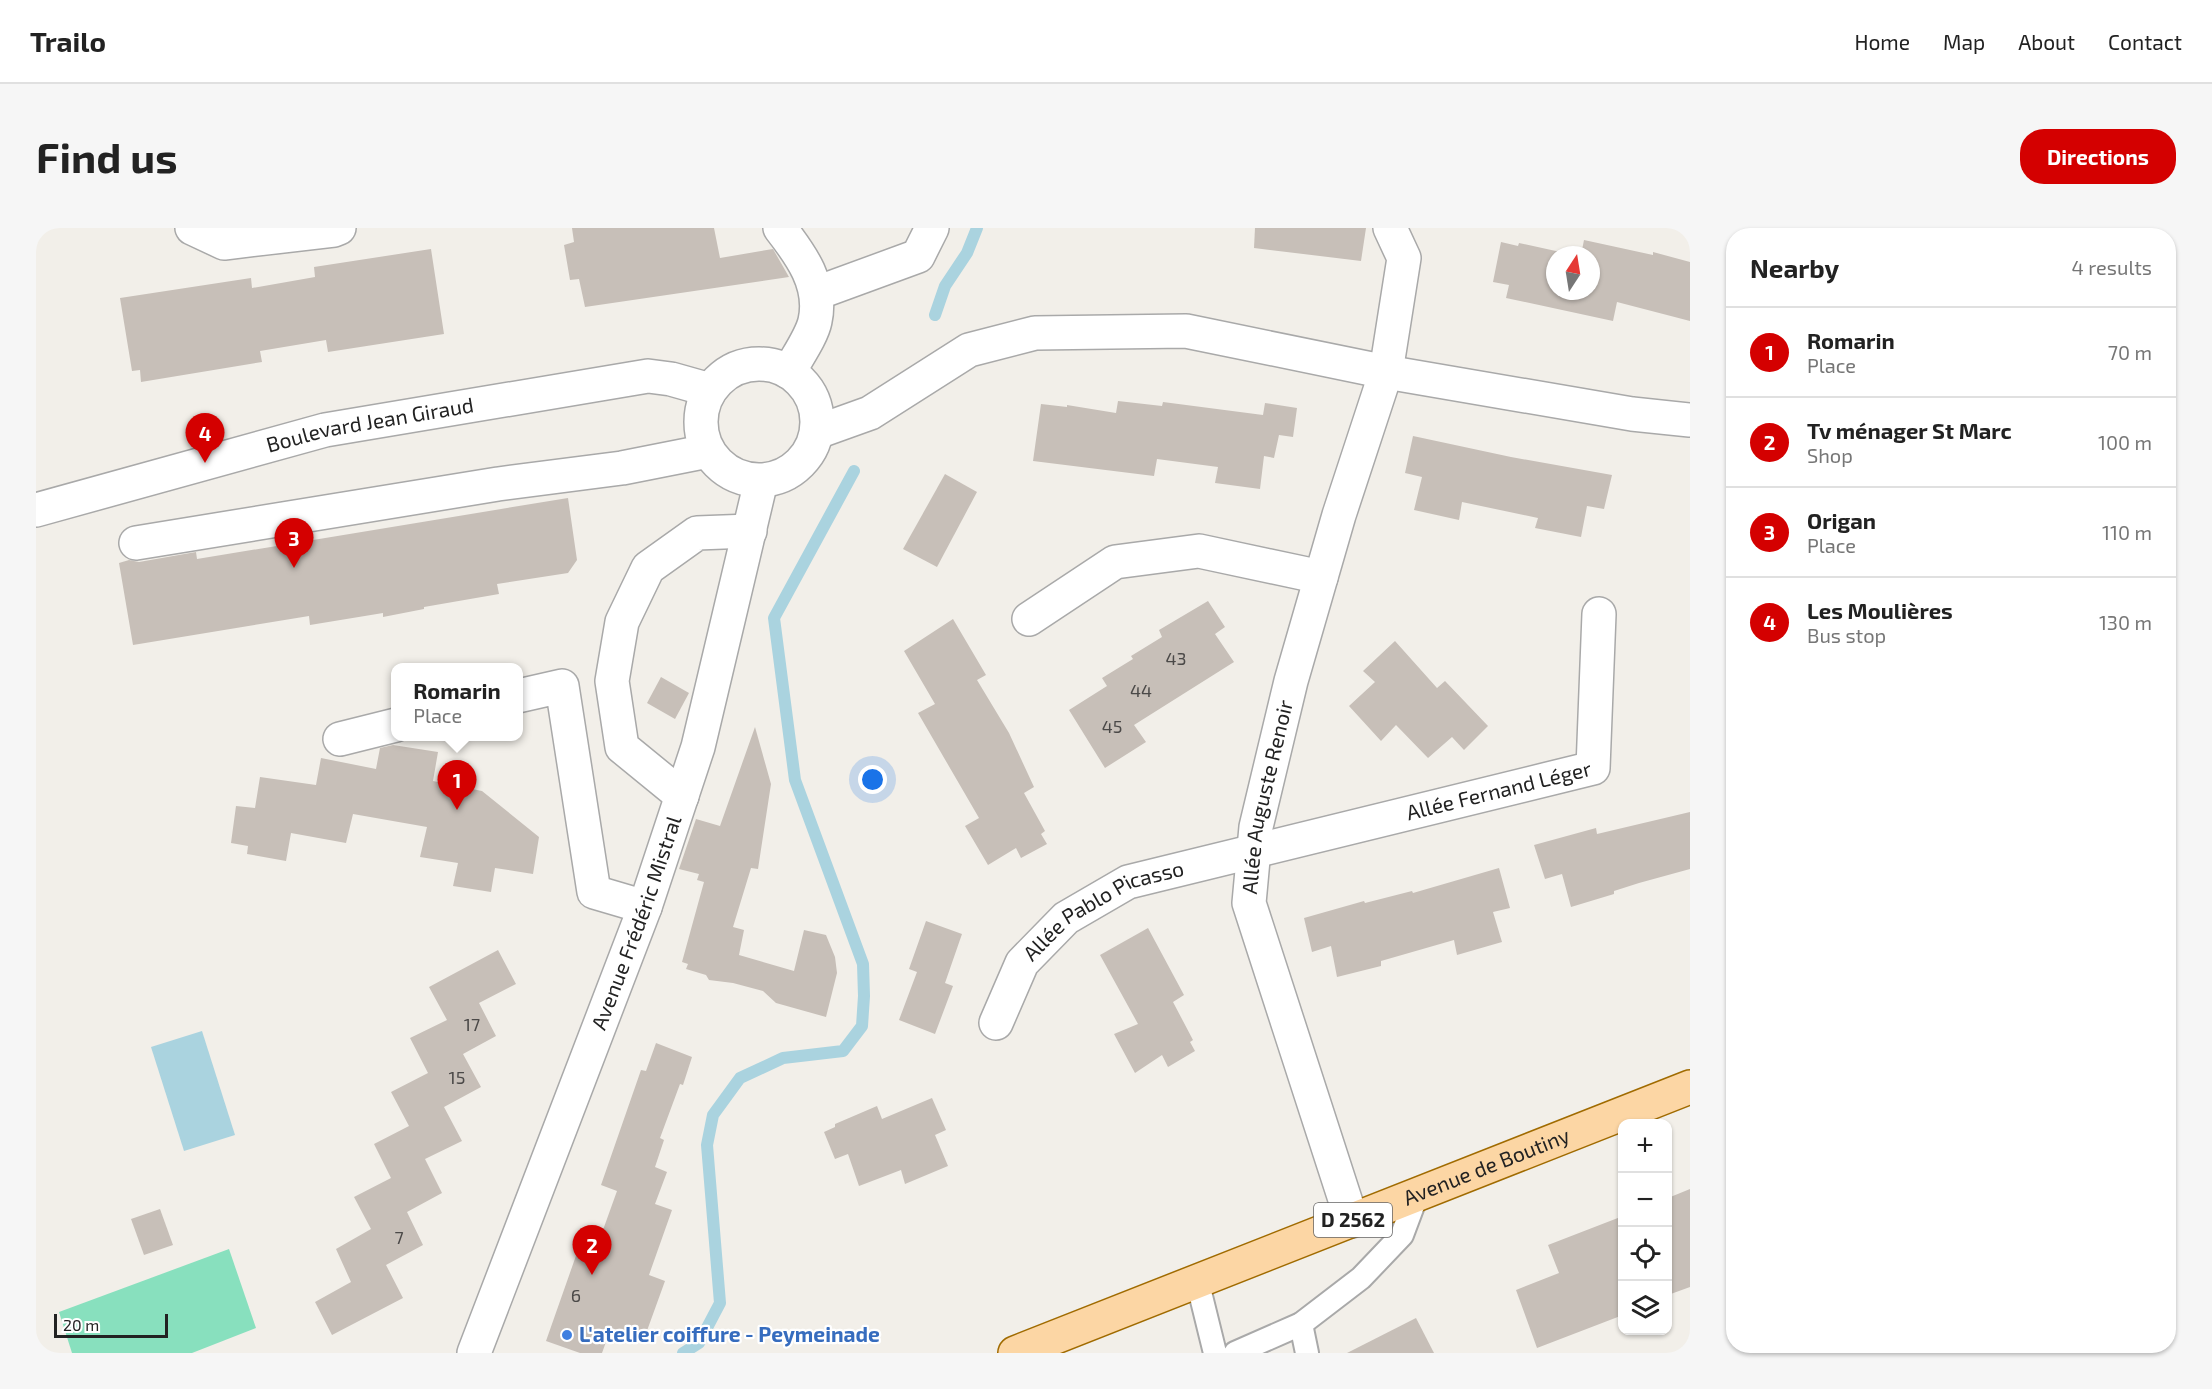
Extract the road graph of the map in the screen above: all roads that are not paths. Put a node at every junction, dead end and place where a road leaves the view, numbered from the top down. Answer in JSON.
{"nodes":[{"id":1,"x":192,"y":228,"type":"edge"},
{"id":2,"x":339,"y":228,"type":"edge"},
{"id":3,"x":780,"y":228,"type":"edge"},
{"id":4,"x":932,"y":228,"type":"edge"},
{"id":5,"x":1390,"y":228,"type":"edge"},
{"id":6,"x":817,"y":293,"type":"junction"},
{"id":7,"x":789,"y":372,"type":"junction"},
{"id":8,"x":1386,"y":372,"type":"junction"},
{"id":9,"x":710,"y":390,"type":"junction"},
{"id":10,"x":1690,"y":420,"type":"edge"},
{"id":11,"x":818,"y":432,"type":"junction"},
{"id":12,"x":708,"y":451,"type":"junction"},
{"id":13,"x":761,"y":481,"type":"junction"},
{"id":14,"x":36,"y":510,"type":"edge"},
{"id":15,"x":750,"y":531,"type":"junction"},
{"id":16,"x":136,"y":543,"type":"dead end"},
{"id":17,"x":1321,"y":578,"type":"junction"},
{"id":18,"x":1599,"y":614,"type":"dead end"},
{"id":19,"x":1029,"y":619,"type":"dead end"},
{"id":20,"x":523,"y":695,"type":"edge"},
{"id":21,"x":391,"y":726,"type":"edge"},
{"id":22,"x":340,"y":739,"type":"dead end"},
{"id":23,"x":682,"y":796,"type":"junction"},
{"id":24,"x":1254,"y":850,"type":"junction"},
{"id":25,"x":645,"y":907,"type":"junction"},
{"id":26,"x":996,"y":1023,"type":"dead end"},
{"id":27,"x":1690,"y":1088,"type":"edge"},
{"id":28,"x":1418,"y":1195,"type":"junction"},
{"id":29,"x":1352,"y":1221,"type":"junction"},
{"id":30,"x":1197,"y":1280,"type":"junction"},
{"id":31,"x":1301,"y":1324,"type":"junction"},
{"id":32,"x":1036,"y":1349,"type":"edge"},
{"id":33,"x":474,"y":1353,"type":"edge"},
{"id":34,"x":1215,"y":1353,"type":"edge"},
{"id":35,"x":1235,"y":1353,"type":"edge"},
{"id":36,"x":1307,"y":1353,"type":"edge"}],
"edges":[{"from":1,"to":2,"type":"street"},
{"from":3,"to":6,"type":"street"},
{"from":4,"to":6,"type":"street"},
{"from":5,"to":8,"type":"street","name":"Allée Auguste Renoir"},
{"from":6,"to":7,"type":"street"},
{"from":7,"to":9,"type":"street"},
{"from":7,"to":11,"type":"street"},
{"from":8,"to":10,"type":"street"},
{"from":8,"to":11,"type":"street"},
{"from":8,"to":17,"type":"street","name":"Allée Auguste Renoir"},
{"from":9,"to":12,"type":"street"},
{"from":9,"to":14,"type":"street","name":"Boulevard Jean Giraud"},
{"from":11,"to":13,"type":"street"},
{"from":12,"to":13,"type":"street"},
{"from":12,"to":16,"type":"street"},
{"from":13,"to":15,"type":"street","name":"Avenue Frédéric Mistral"},
{"from":15,"to":23,"type":"street","name":"Avenue Frédéric Mistral"},
{"from":15,"to":23,"type":"street"},
{"from":17,"to":19,"type":"street"},
{"from":17,"to":24,"type":"street","name":"Allée Auguste Renoir"},
{"from":18,"to":24,"type":"street","name":"Allée Fernand Léger"},
{"from":20,"to":25,"type":"street"},
{"from":21,"to":22,"type":"street"},
{"from":23,"to":25,"type":"street","name":"Avenue Frédéric Mistral"},
{"from":24,"to":26,"type":"street","name":"Allée Pablo Picasso"},
{"from":24,"to":29,"type":"street","name":"Allée Auguste Renoir"},
{"from":25,"to":33,"type":"street","name":"Avenue Frédéric Mistral"},
{"from":27,"to":28,"type":"main road","name":"Avenue de Boutiny","number":"D 2562"},
{"from":28,"to":29,"type":"main road","name":"Avenue de Boutiny","number":"D 2562"},
{"from":28,"to":31,"type":"lane"},
{"from":29,"to":30,"type":"main road","name":"Avenue de Boutiny","number":"D 2562"},
{"from":30,"to":32,"type":"main road","name":"Avenue de Boutiny","number":"D 2562"},
{"from":30,"to":34,"type":"lane"},
{"from":31,"to":35,"type":"lane"},
{"from":31,"to":36,"type":"lane"}]}
